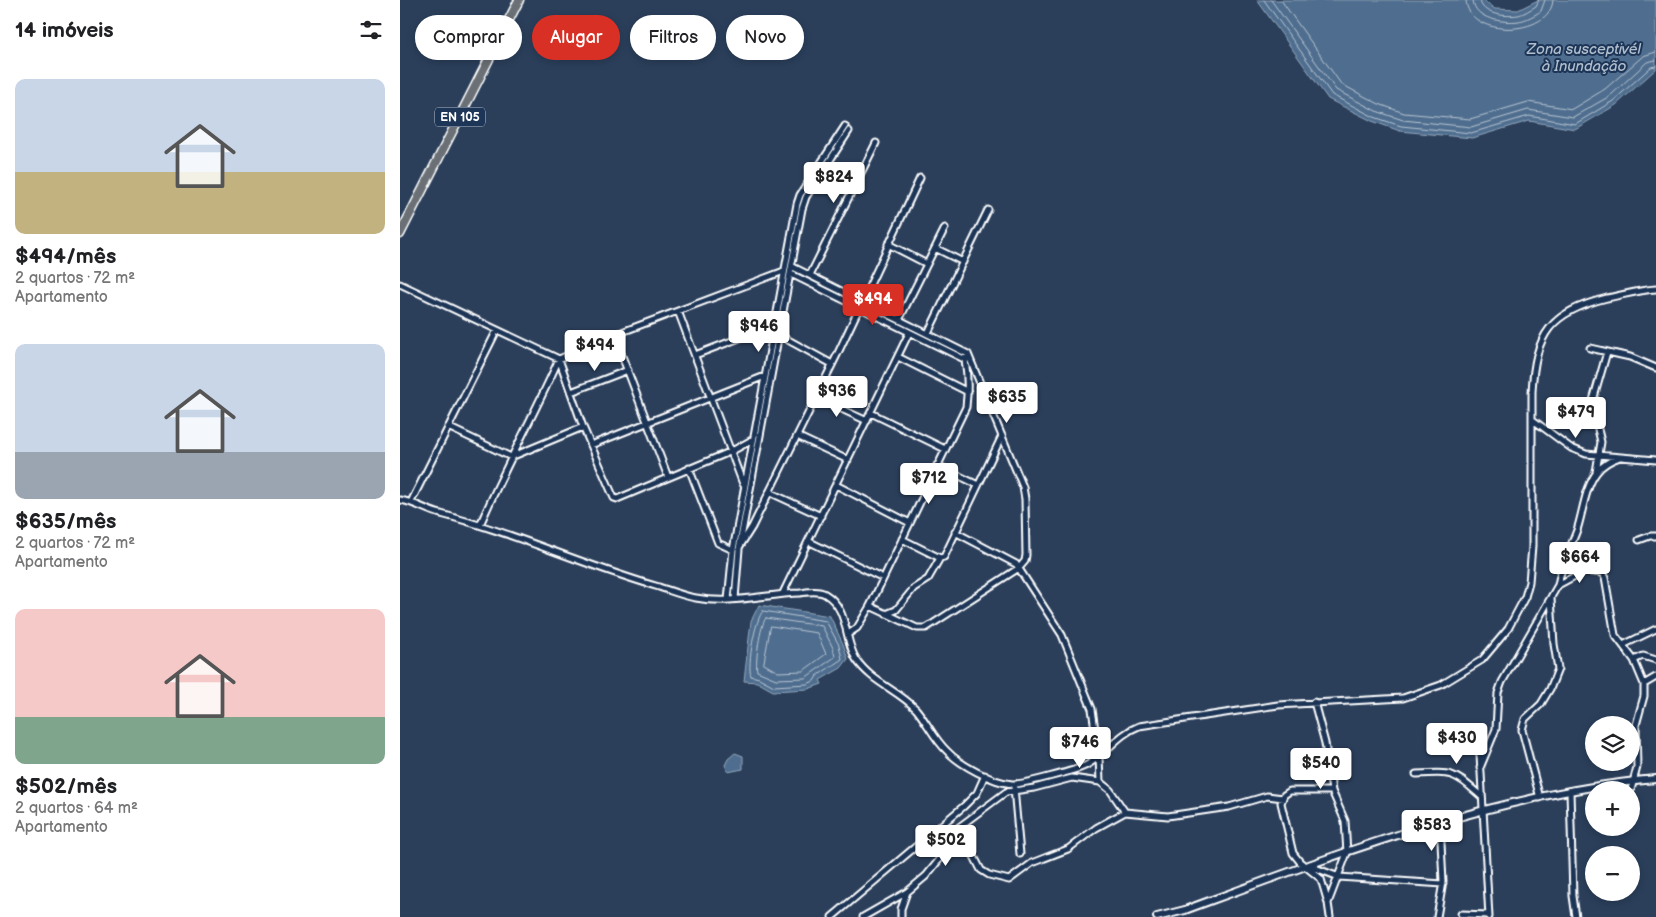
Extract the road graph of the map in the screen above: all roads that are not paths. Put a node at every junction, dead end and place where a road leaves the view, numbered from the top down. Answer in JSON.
{"nodes":[{"id":1,"x":519,"y":0,"type":"edge"},
{"id":2,"x":844,"y":126,"type":"dead end"},
{"id":3,"x":849,"y":131,"type":"dead end"},
{"id":4,"x":876,"y":143,"type":"dead end"},
{"id":5,"x":920,"y":178,"type":"dead end"},
{"id":6,"x":988,"y":210,"type":"dead end"},
{"id":7,"x":945,"y":228,"type":"dead end"},
{"id":8,"x":400,"y":234,"type":"edge"},
{"id":9,"x":888,"y":244,"type":"junction"},
{"id":10,"x":935,"y":248,"type":"junction"},
{"id":11,"x":963,"y":262,"type":"junction"},
{"id":12,"x":927,"y":264,"type":"junction"},
{"id":13,"x":793,"y":266,"type":"junction"},
{"id":14,"x":784,"y":271,"type":"junction"},
{"id":15,"x":791,"y":274,"type":"junction"},
{"id":16,"x":810,"y":275,"type":"junction"},
{"id":17,"x":400,"y":284,"type":"edge"},
{"id":18,"x":1656,"y":290,"type":"edge"},
{"id":19,"x":862,"y":300,"type":"junction"},
{"id":20,"x":858,"y":307,"type":"junction"},
{"id":21,"x":678,"y":311,"type":"junction"},
{"id":22,"x":900,"y":318,"type":"junction"},
{"id":23,"x":774,"y":325,"type":"junction"},
{"id":24,"x":497,"y":330,"type":"junction"},
{"id":25,"x":909,"y":333,"type":"junction"},
{"id":26,"x":928,"y":333,"type":"junction"},
{"id":27,"x":614,"y":335,"type":"junction"},
{"id":28,"x":779,"y":335,"type":"junction"},
{"id":29,"x":1590,"y":348,"type":"dead end"},
{"id":30,"x":1607,"y":352,"type":"junction"},
{"id":31,"x":695,"y":355,"type":"junction"},
{"id":32,"x":898,"y":357,"type":"junction"},
{"id":33,"x":558,"y":359,"type":"junction"},
{"id":34,"x":967,"y":361,"type":"junction"},
{"id":35,"x":832,"y":364,"type":"junction"},
{"id":36,"x":1656,"y":368,"type":"edge"},
{"id":37,"x":628,"y":370,"type":"junction"},
{"id":38,"x":765,"y":376,"type":"junction"},
{"id":39,"x":570,"y":392,"type":"junction"},
{"id":40,"x":968,"y":392,"type":"junction"},
{"id":41,"x":711,"y":396,"type":"junction"},
{"id":42,"x":816,"y":397,"type":"junction"},
{"id":43,"x":871,"y":413,"type":"junction"},
{"id":44,"x":1534,"y":420,"type":"junction"},
{"id":45,"x":867,"y":421,"type":"junction"},
{"id":46,"x":647,"y":422,"type":"junction"},
{"id":47,"x":448,"y":427,"type":"junction"},
{"id":48,"x":583,"y":427,"type":"junction"},
{"id":49,"x":797,"y":436,"type":"junction"},
{"id":50,"x":1002,"y":436,"type":"junction"},
{"id":51,"x":752,"y":440,"type":"junction"},
{"id":52,"x":591,"y":444,"type":"junction"},
{"id":53,"x":945,"y":449,"type":"junction"},
{"id":54,"x":732,"y":450,"type":"junction"},
{"id":55,"x":1600,"y":456,"type":"junction"},
{"id":56,"x":511,"y":457,"type":"junction"},
{"id":57,"x":1620,"y":457,"type":"junction"},
{"id":58,"x":848,"y":460,"type":"junction"},
{"id":59,"x":1656,"y":460,"type":"edge"},
{"id":60,"x":938,"y":465,"type":"junction"},
{"id":61,"x":689,"y":468,"type":"junction"},
{"id":62,"x":1596,"y":472,"type":"junction"},
{"id":63,"x":668,"y":477,"type":"junction"},
{"id":64,"x":836,"y":485,"type":"junction"},
{"id":65,"x":978,"y":485,"type":"junction"},
{"id":66,"x":744,"y":486,"type":"junction"},
{"id":67,"x":769,"y":492,"type":"junction"},
{"id":68,"x":400,"y":500,"type":"edge"},
{"id":69,"x":410,"y":502,"type":"junction"},
{"id":70,"x":821,"y":516,"type":"junction"},
{"id":71,"x":910,"y":523,"type":"junction"},
{"id":72,"x":480,"y":525,"type":"junction"},
{"id":73,"x":955,"y":532,"type":"junction"},
{"id":74,"x":1656,"y":536,"type":"edge"},
{"id":75,"x":902,"y":538,"type":"junction"},
{"id":76,"x":1639,"y":540,"type":"dead end"},
{"id":77,"x":808,"y":541,"type":"junction"},
{"id":78,"x":736,"y":550,"type":"junction"},
{"id":79,"x":940,"y":558,"type":"junction"},
{"id":80,"x":1019,"y":568,"type":"junction"},
{"id":81,"x":883,"y":578,"type":"junction"},
{"id":82,"x":1558,"y":585,"type":"junction"},
{"id":83,"x":783,"y":593,"type":"junction"},
{"id":84,"x":1551,"y":598,"type":"junction"},
{"id":85,"x":735,"y":599,"type":"junction"},
{"id":86,"x":728,"y":600,"type":"junction"},
{"id":87,"x":870,"y":606,"type":"junction"},
{"id":88,"x":886,"y":614,"type":"junction"},
{"id":89,"x":1656,"y":629,"type":"edge"},
{"id":90,"x":848,"y":634,"type":"junction"},
{"id":91,"x":1623,"y":645,"type":"junction"},
{"id":92,"x":1634,"y":660,"type":"junction"},
{"id":93,"x":1656,"y":660,"type":"edge"},
{"id":94,"x":1656,"y":677,"type":"edge"},
{"id":95,"x":1644,"y":684,"type":"junction"},
{"id":96,"x":1314,"y":702,"type":"junction"},
{"id":97,"x":1460,"y":740,"type":"dead end"},
{"id":98,"x":1099,"y":757,"type":"junction"},
{"id":99,"x":1480,"y":768,"type":"junction"},
{"id":100,"x":1416,"y":774,"type":"dead end"},
{"id":101,"x":985,"y":775,"type":"junction"},
{"id":102,"x":1656,"y":779,"type":"edge"},
{"id":103,"x":1633,"y":781,"type":"joint"},
{"id":104,"x":1100,"y":782,"type":"junction"},
{"id":105,"x":1014,"y":788,"type":"junction"},
{"id":106,"x":1585,"y":789,"type":"edge"},
{"id":107,"x":1332,"y":791,"type":"junction"},
{"id":108,"x":1570,"y":791,"type":"junction"},
{"id":109,"x":1482,"y":797,"type":"junction"},
{"id":110,"x":1283,"y":798,"type":"junction"},
{"id":111,"x":1540,"y":798,"type":"junction"},
{"id":112,"x":1125,"y":812,"type":"junction"},
{"id":113,"x":1484,"y":812,"type":"junction"},
{"id":114,"x":1440,"y":822,"type":"junction"},
{"id":115,"x":959,"y":827,"type":"junction"},
{"id":116,"x":1347,"y":853,"type":"junction"},
{"id":117,"x":1020,"y":854,"type":"dead end"},
{"id":118,"x":1309,"y":867,"type":"junction"},
{"id":119,"x":1339,"y":877,"type":"junction"},
{"id":120,"x":1443,"y":884,"type":"junction"},
{"id":121,"x":907,"y":892,"type":"junction"},
{"id":122,"x":1328,"y":903,"type":"junction"},
{"id":123,"x":1461,"y":914,"type":"dead end"},
{"id":124,"x":1489,"y":916,"type":"edge"},
{"id":125,"x":832,"y":917,"type":"edge"},
{"id":126,"x":863,"y":917,"type":"edge"},
{"id":127,"x":901,"y":917,"type":"edge"},
{"id":128,"x":1157,"y":917,"type":"edge"},
{"id":129,"x":1330,"y":917,"type":"edge"},
{"id":130,"x":1437,"y":917,"type":"edge"},
{"id":131,"x":1576,"y":917,"type":"edge"}],
"edges":[{"from":1,"to":8,"type":"main road","number":"EN 105"},
{"from":2,"to":14,"type":"street"},
{"from":3,"to":13,"type":"street"},
{"from":4,"to":16,"type":"street"},
{"from":5,"to":9,"type":"street"},
{"from":6,"to":11,"type":"street"},
{"from":7,"to":10,"type":"street"},
{"from":9,"to":12,"type":"street"},
{"from":9,"to":19,"type":"street"},
{"from":10,"to":11,"type":"street"},
{"from":10,"to":12,"type":"street"},
{"from":11,"to":26,"type":"street"},
{"from":12,"to":22,"type":"street"},
{"from":13,"to":15,"type":"street"},
{"from":13,"to":16,"type":"street"},
{"from":14,"to":21,"type":"street"},
{"from":14,"to":23,"type":"street"},
{"from":15,"to":20,"type":"street"},
{"from":15,"to":28,"type":"street"},
{"from":16,"to":19,"type":"street"},
{"from":17,"to":24,"type":"street"},
{"from":18,"to":44,"type":"street"},
{"from":19,"to":20,"type":"street"},
{"from":19,"to":22,"type":"street"},
{"from":20,"to":25,"type":"street"},
{"from":20,"to":35,"type":"street"},
{"from":21,"to":27,"type":"street"},
{"from":21,"to":31,"type":"street"},
{"from":22,"to":26,"type":"street"},
{"from":23,"to":31,"type":"street"},
{"from":23,"to":38,"type":"street"},
{"from":24,"to":33,"type":"street"},
{"from":24,"to":47,"type":"street"},
{"from":25,"to":32,"type":"street"},
{"from":25,"to":34,"type":"street"},
{"from":26,"to":34,"type":"street"},
{"from":27,"to":33,"type":"street"},
{"from":27,"to":37,"type":"street"},
{"from":28,"to":35,"type":"street"},
{"from":28,"to":78,"type":"street"},
{"from":29,"to":30,"type":"street"},
{"from":30,"to":36,"type":"street"},
{"from":30,"to":55,"type":"street"},
{"from":31,"to":41,"type":"street"},
{"from":32,"to":40,"type":"street"},
{"from":32,"to":43,"type":"street"},
{"from":33,"to":39,"type":"street"},
{"from":33,"to":56,"type":"street"},
{"from":34,"to":40,"type":"street"},
{"from":34,"to":50,"type":"street"},
{"from":35,"to":42,"type":"street"},
{"from":37,"to":39,"type":"street"},
{"from":37,"to":46,"type":"street"},
{"from":38,"to":41,"type":"street"},
{"from":38,"to":51,"type":"street"},
{"from":39,"to":48,"type":"street"},
{"from":40,"to":53,"type":"street"},
{"from":41,"to":46,"type":"street"},
{"from":41,"to":54,"type":"street"},
{"from":42,"to":45,"type":"street"},
{"from":42,"to":49,"type":"street"},
{"from":43,"to":45,"type":"street"},
{"from":43,"to":53,"type":"street"},
{"from":44,"to":55,"type":"street"},
{"from":44,"to":96,"type":"street"},
{"from":45,"to":58,"type":"street"},
{"from":46,"to":52,"type":"street"},
{"from":46,"to":63,"type":"street"},
{"from":47,"to":56,"type":"street"},
{"from":47,"to":69,"type":"street"},
{"from":48,"to":52,"type":"street"},
{"from":48,"to":56,"type":"street"},
{"from":49,"to":58,"type":"street"},
{"from":49,"to":67,"type":"street"},
{"from":50,"to":65,"type":"street"},
{"from":50,"to":80,"type":"street"},
{"from":51,"to":54,"type":"street"},
{"from":51,"to":66,"type":"street"},
{"from":52,"to":63,"type":"street"},
{"from":53,"to":60,"type":"street"},
{"from":54,"to":61,"type":"street"},
{"from":54,"to":66,"type":"street"},
{"from":55,"to":57,"type":"street"},
{"from":55,"to":62,"type":"street"},
{"from":56,"to":72,"type":"street"},
{"from":57,"to":59,"type":"street"},
{"from":57,"to":62,"type":"street"},
{"from":58,"to":64,"type":"street"},
{"from":60,"to":65,"type":"street"},
{"from":60,"to":71,"type":"street"},
{"from":61,"to":63,"type":"street"},
{"from":61,"to":78,"type":"street"},
{"from":62,"to":82,"type":"street"},
{"from":64,"to":70,"type":"street"},
{"from":64,"to":71,"type":"street"},
{"from":65,"to":73,"type":"street"},
{"from":66,"to":78,"type":"street"},
{"from":67,"to":70,"type":"street"},
{"from":67,"to":78,"type":"street"},
{"from":68,"to":69,"type":"street"},
{"from":69,"to":72,"type":"street"},
{"from":70,"to":77,"type":"street"},
{"from":71,"to":75,"type":"street"},
{"from":72,"to":86,"type":"street"},
{"from":73,"to":79,"type":"street"},
{"from":73,"to":80,"type":"street"},
{"from":74,"to":76,"type":"street"},
{"from":75,"to":79,"type":"street"},
{"from":75,"to":81,"type":"street"},
{"from":77,"to":81,"type":"street"},
{"from":77,"to":83,"type":"street"},
{"from":78,"to":85,"type":"street"},
{"from":78,"to":86,"type":"street"},
{"from":79,"to":88,"type":"street"},
{"from":80,"to":88,"type":"street"},
{"from":80,"to":98,"type":"street"},
{"from":81,"to":87,"type":"street"},
{"from":82,"to":84,"type":"street"},
{"from":82,"to":91,"type":"street"},
{"from":83,"to":85,"type":"street"},
{"from":83,"to":90,"type":"street"},
{"from":84,"to":99,"type":"street"},
{"from":84,"to":111,"type":"street"},
{"from":85,"to":86,"type":"street"},
{"from":87,"to":88,"type":"street"},
{"from":87,"to":90,"type":"street"},
{"from":89,"to":91,"type":"street"},
{"from":90,"to":101,"type":"street"},
{"from":91,"to":92,"type":"street"},
{"from":92,"to":93,"type":"street"},
{"from":92,"to":95,"type":"street"},
{"from":94,"to":95,"type":"street"},
{"from":95,"to":103,"type":"street"},
{"from":96,"to":98,"type":"street"},
{"from":96,"to":107,"type":"street"},
{"from":97,"to":99,"type":"street"},
{"from":98,"to":104,"type":"street"},
{"from":98,"to":105,"type":"street"},
{"from":99,"to":109,"type":"street"},
{"from":100,"to":109,"type":"street"},
{"from":101,"to":105,"type":"street"},
{"from":101,"to":125,"type":"street"},
{"from":102,"to":103,"type":"street"},
{"from":104,"to":105,"type":"street"},
{"from":104,"to":112,"type":"street"},
{"from":105,"to":115,"type":"street"},
{"from":105,"to":117,"type":"street"},
{"from":106,"to":108,"type":"street"},
{"from":107,"to":110,"type":"street"},
{"from":107,"to":116,"type":"street"},
{"from":108,"to":111,"type":"street"},
{"from":108,"to":131,"type":"street"},
{"from":109,"to":113,"type":"street"},
{"from":110,"to":112,"type":"street"},
{"from":110,"to":118,"type":"street"},
{"from":111,"to":113,"type":"street"},
{"from":112,"to":115,"type":"street"},
{"from":113,"to":114,"type":"street"},
{"from":113,"to":124,"type":"street"},
{"from":114,"to":116,"type":"street"},
{"from":114,"to":120,"type":"street"},
{"from":115,"to":121,"type":"street"},
{"from":116,"to":118,"type":"street"},
{"from":116,"to":119,"type":"street"},
{"from":118,"to":119,"type":"street"},
{"from":118,"to":122,"type":"street"},
{"from":118,"to":128,"type":"street"},
{"from":119,"to":120,"type":"street"},
{"from":119,"to":122,"type":"street"},
{"from":120,"to":130,"type":"street"},
{"from":121,"to":126,"type":"street"},
{"from":121,"to":127,"type":"street"},
{"from":122,"to":129,"type":"street"},
{"from":123,"to":124,"type":"street"}]}
